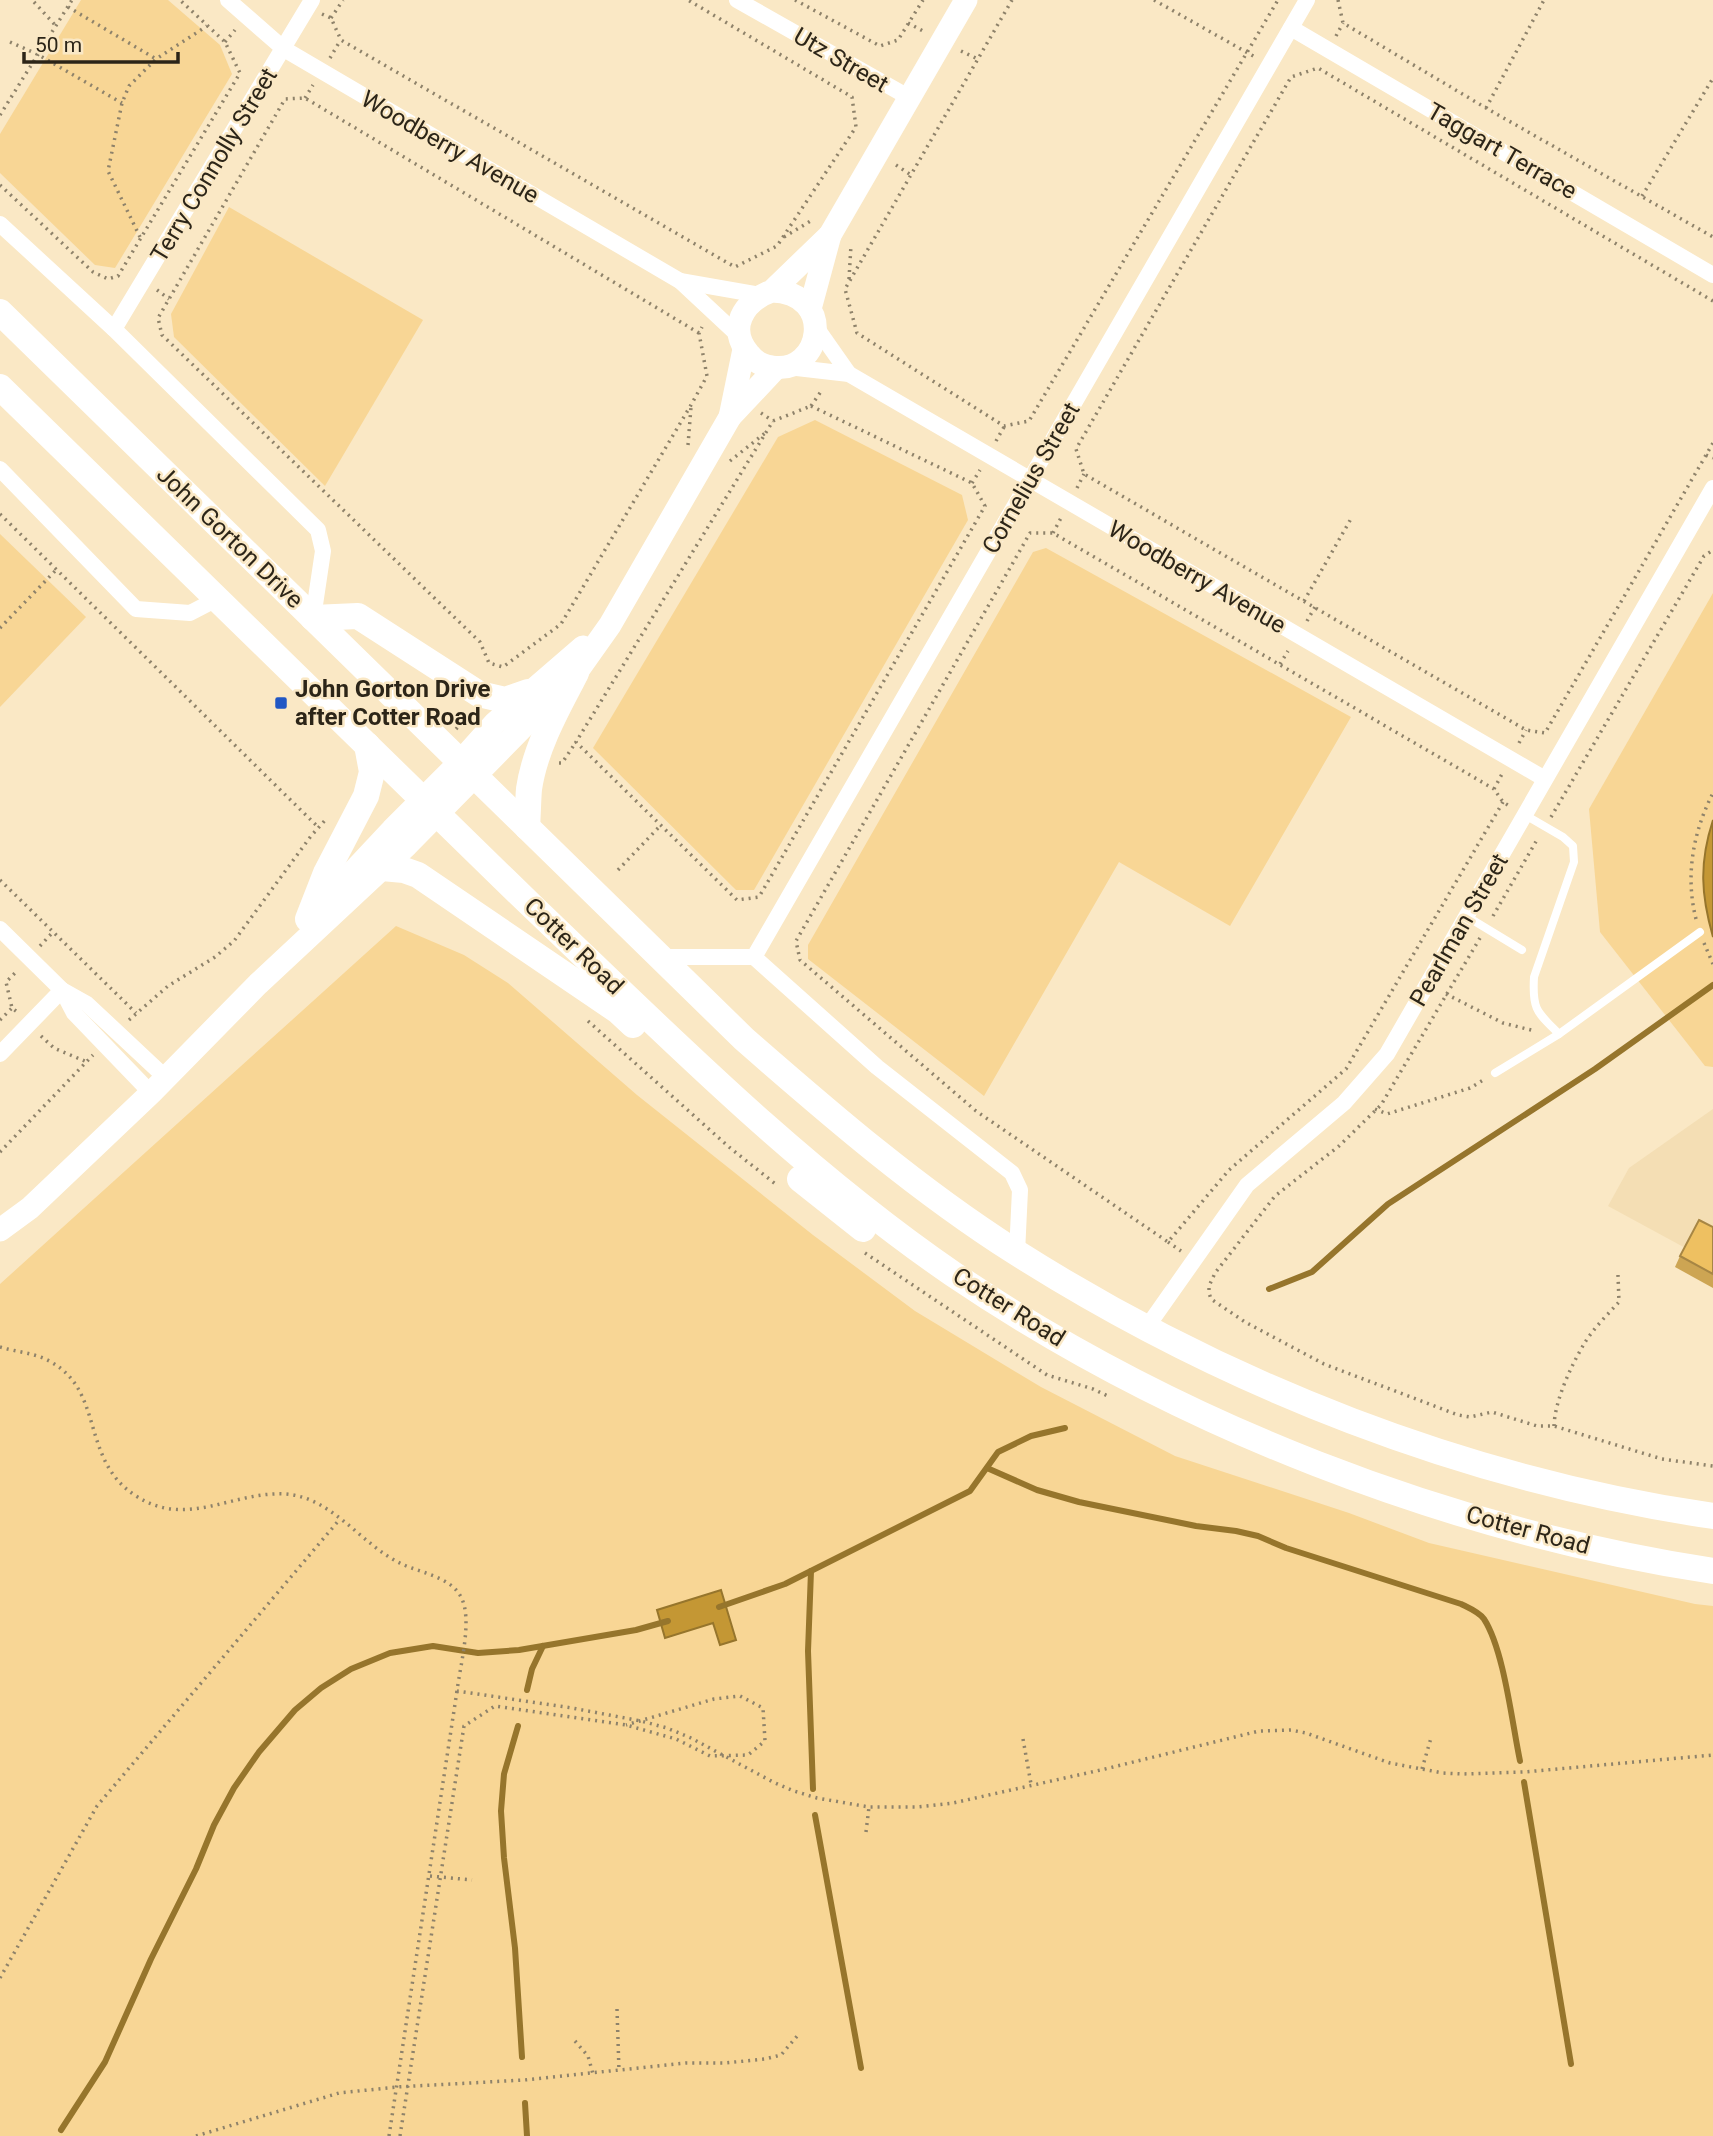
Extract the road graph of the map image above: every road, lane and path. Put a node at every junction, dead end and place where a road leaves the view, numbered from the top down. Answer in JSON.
{"nodes":[{"id":1,"x":72,"y":0,"type":"edge"},
{"id":2,"x":180,"y":0,"type":"edge"},
{"id":3,"x":228,"y":0,"type":"edge"},
{"id":4,"x":312,"y":0,"type":"edge"},
{"id":5,"x":342,"y":0,"type":"edge"},
{"id":6,"x":688,"y":0,"type":"edge"},
{"id":7,"x":737,"y":0,"type":"edge"},
{"id":8,"x":795,"y":0,"type":"edge"},
{"id":9,"x":923,"y":0,"type":"edge"},
{"id":10,"x":966,"y":0,"type":"edge"},
{"id":11,"x":1012,"y":0,"type":"edge"},
{"id":12,"x":1154,"y":0,"type":"edge"},
{"id":13,"x":1278,"y":0,"type":"edge"},
{"id":14,"x":1307,"y":0,"type":"edge"},
{"id":15,"x":1338,"y":0,"type":"edge"},
{"id":16,"x":1544,"y":0,"type":"edge"},
{"id":17,"x":34,"y":2,"type":"dead end"},
{"id":18,"x":68,"y":7,"type":"junction"},
{"id":19,"x":55,"y":26,"type":"junction"},
{"id":20,"x":207,"y":26,"type":"junction"},
{"id":21,"x":1291,"y":28,"type":"junction"},
{"id":22,"x":10,"y":42,"type":"dead end"},
{"id":23,"x":284,"y":49,"type":"junction"},
{"id":24,"x":1247,"y":52,"type":"junction"},
{"id":25,"x":37,"y":54,"type":"junction"},
{"id":26,"x":156,"y":59,"type":"junction"},
{"id":27,"x":1270,"y":65,"type":"junction"},
{"id":28,"x":1713,"y":78,"type":"edge"},
{"id":29,"x":909,"y":98,"type":"junction"},
{"id":30,"x":122,"y":103,"type":"junction"},
{"id":31,"x":1486,"y":108,"type":"junction"},
{"id":32,"x":0,"y":115,"type":"edge"},
{"id":33,"x":0,"y":185,"type":"edge"},
{"id":34,"x":1642,"y":197,"type":"junction"},
{"id":35,"x":0,"y":224,"type":"edge"},
{"id":36,"x":830,"y":235,"type":"junction"},
{"id":37,"x":1713,"y":237,"type":"edge"},
{"id":38,"x":140,"y":238,"type":"junction"},
{"id":39,"x":1713,"y":275,"type":"edge"},
{"id":40,"x":680,"y":281,"type":"junction"},
{"id":41,"x":766,"y":293,"type":"junction"},
{"id":42,"x":1713,"y":301,"type":"edge"},
{"id":43,"x":0,"y":312,"type":"edge"},
{"id":44,"x":813,"y":318,"type":"junction"},
{"id":45,"x":114,"y":330,"type":"junction"},
{"id":46,"x":162,"y":335,"type":"joint"},
{"id":47,"x":742,"y":343,"type":"junction"},
{"id":48,"x":782,"y":367,"type":"junction"},
{"id":49,"x":849,"y":374,"type":"junction"},
{"id":50,"x":0,"y":387,"type":"edge"},
{"id":51,"x":730,"y":417,"type":"junction"},
{"id":52,"x":1713,"y":443,"type":"edge"},
{"id":53,"x":1706,"y":455,"type":"junction"},
{"id":54,"x":1713,"y":458,"type":"edge"},
{"id":55,"x":0,"y":469,"type":"edge"},
{"id":56,"x":1030,"y":480,"type":"junction"},
{"id":57,"x":1713,"y":488,"type":"edge"},
{"id":58,"x":1708,"y":506,"type":"edge"},
{"id":59,"x":0,"y":514,"type":"edge"},
{"id":60,"x":1352,"y":517,"type":"dead end"},
{"id":61,"x":57,"y":569,"type":"junction"},
{"id":62,"x":217,"y":599,"type":"junction"},
{"id":63,"x":1304,"y":601,"type":"junction"},
{"id":64,"x":313,"y":618,"type":"junction"},
{"id":65,"x":610,"y":625,"type":"junction"},
{"id":66,"x":0,"y":628,"type":"edge"},
{"id":67,"x":576,"y":673,"type":"junction"},
{"id":68,"x":528,"y":692,"type":"junction"},
{"id":69,"x":576,"y":742,"type":"junction"},
{"id":70,"x":367,"y":745,"type":"junction"},
{"id":71,"x":551,"y":764,"type":"dead end"},
{"id":72,"x":468,"y":768,"type":"junction"},
{"id":73,"x":1545,"y":779,"type":"junction"},
{"id":74,"x":1713,"y":793,"type":"edge"},
{"id":75,"x":430,"y":807,"type":"junction"},
{"id":76,"x":1525,"y":815,"type":"junction"},
{"id":77,"x":327,"y":818,"type":"dead end"},
{"id":78,"x":660,"y":826,"type":"junction"},
{"id":79,"x":318,"y":827,"type":"junction"},
{"id":80,"x":527,"y":827,"type":"junction"},
{"id":81,"x":382,"y":868,"type":"junction"},
{"id":82,"x":618,"y":870,"type":"dead end"},
{"id":83,"x":0,"y":880,"type":"edge"},
{"id":84,"x":1466,"y":916,"type":"junction"},
{"id":85,"x":309,"y":919,"type":"junction"},
{"id":86,"x":0,"y":929,"type":"edge"},
{"id":87,"x":1700,"y":932,"type":"joint"},
{"id":88,"x":1522,"y":950,"type":"dead end"},
{"id":89,"x":1706,"y":950,"type":"dead end"},
{"id":90,"x":661,"y":957,"type":"junction"},
{"id":91,"x":754,"y":957,"type":"junction"},
{"id":92,"x":1713,"y":963,"type":"edge"},
{"id":93,"x":0,"y":976,"type":"edge"},
{"id":94,"x":6,"y":982,"type":"dead end"},
{"id":95,"x":258,"y":984,"type":"junction"},
{"id":96,"x":1428,"y":984,"type":"junction"},
{"id":97,"x":62,"y":990,"type":"junction"},
{"id":98,"x":12,"y":1007,"type":"dead end"},
{"id":99,"x":136,"y":1014,"type":"junction"},
{"id":100,"x":0,"y":1020,"type":"edge"},
{"id":101,"x":28,"y":1025,"type":"junction"},
{"id":102,"x":117,"y":1031,"type":"junction"},
{"id":103,"x":1559,"y":1034,"type":"junction"},
{"id":104,"x":104,"y":1044,"type":"junction"},
{"id":105,"x":0,"y":1054,"type":"edge"},
{"id":106,"x":87,"y":1062,"type":"junction"},
{"id":107,"x":1346,"y":1069,"type":"joint"},
{"id":108,"x":1495,"y":1073,"type":"joint"},
{"id":109,"x":159,"y":1086,"type":"junction"},
{"id":110,"x":1375,"y":1109,"type":"dead end"},
{"id":111,"x":0,"y":1152,"type":"edge"},
{"id":112,"x":0,"y":1230,"type":"edge"},
{"id":113,"x":1017,"y":1253,"type":"junction"},
{"id":114,"x":952,"y":1273,"type":"junction"},
{"id":115,"x":1618,"y":1275,"type":"dead end"},
{"id":116,"x":1216,"y":1304,"type":"dead end"},
{"id":117,"x":1147,"y":1327,"type":"junction"},
{"id":118,"x":0,"y":1347,"type":"edge"},
{"id":119,"x":1554,"y":1426,"type":"junction"},
{"id":120,"x":1713,"y":1466,"type":"edge"},
{"id":121,"x":1713,"y":1516,"type":"edge"},
{"id":122,"x":340,"y":1519,"type":"junction"},
{"id":123,"x":1713,"y":1571,"type":"edge"},
{"id":124,"x":457,"y":1691,"type":"junction"},
{"id":125,"x":641,"y":1721,"type":"junction"},
{"id":126,"x":626,"y":1725,"type":"junction"},
{"id":127,"x":1431,"y":1738,"type":"dead end"},
{"id":128,"x":1023,"y":1739,"type":"dead end"},
{"id":129,"x":1713,"y":1755,"type":"edge"},
{"id":130,"x":726,"y":1756,"type":"junction"},
{"id":131,"x":1422,"y":1769,"type":"junction"},
{"id":132,"x":1031,"y":1784,"type":"junction"},
{"id":133,"x":869,"y":1807,"type":"junction"},
{"id":134,"x":866,"y":1832,"type":"dead end"},
{"id":135,"x":430,"y":1876,"type":"junction"},
{"id":136,"x":440,"y":1877,"type":"junction"},
{"id":137,"x":472,"y":1880,"type":"dead end"},
{"id":138,"x":0,"y":1978,"type":"edge"},
{"id":139,"x":617,"y":2009,"type":"dead end"},
{"id":140,"x":797,"y":2035,"type":"dead end"},
{"id":141,"x":575,"y":2041,"type":"dead end"},
{"id":142,"x":619,"y":2071,"type":"junction"},
{"id":143,"x":593,"y":2074,"type":"junction"},
{"id":144,"x":397,"y":2087,"type":"junction"},
{"id":145,"x":408,"y":2087,"type":"junction"},
{"id":146,"x":196,"y":2136,"type":"edge"},
{"id":147,"x":389,"y":2136,"type":"edge"},
{"id":148,"x":400,"y":2136,"type":"edge"}],
"edges":[{"from":1,"to":18,"type":"path"},
{"from":2,"to":20,"type":"path"},
{"from":3,"to":23,"type":"street","name":"Woodberry Avenue"},
{"from":4,"to":23,"type":"street","name":"Terry Connolly Street"},
{"from":5,"to":6,"type":"path"},
{"from":7,"to":29,"type":"street","name":"Utz Street"},
{"from":8,"to":9,"type":"path"},
{"from":10,"to":29,"type":"street"},
{"from":11,"to":24,"type":"path"},
{"from":12,"to":24,"type":"path"},
{"from":13,"to":24,"type":"path"},
{"from":14,"to":21,"type":"street","name":"Cornelius Street"},
{"from":15,"to":31,"type":"path"},
{"from":16,"to":31,"type":"path"},
{"from":17,"to":19,"type":"path"},
{"from":18,"to":19,"type":"path"},
{"from":18,"to":26,"type":"path"},
{"from":19,"to":25,"type":"path"},
{"from":20,"to":26,"type":"path"},
{"from":20,"to":38,"type":"path"},
{"from":21,"to":27,"type":"street","name":"Cornelius Street"},
{"from":21,"to":39,"type":"street","name":"Taggart Terrace"},
{"from":22,"to":25,"type":"path"},
{"from":23,"to":40,"type":"street","name":"Woodberry Avenue"},
{"from":23,"to":45,"type":"street","name":"Terry Connolly Street"},
{"from":24,"to":27,"type":"path"},
{"from":25,"to":30,"type":"path"},
{"from":25,"to":32,"type":"path"},
{"from":26,"to":30,"type":"path"},
{"from":27,"to":56,"type":"street","name":"Cornelius Street"},
{"from":28,"to":34,"type":"path"},
{"from":29,"to":36,"type":"street"},
{"from":30,"to":38,"type":"path"},
{"from":31,"to":34,"type":"path"},
{"from":33,"to":38,"type":"path"},
{"from":34,"to":37,"type":"path"},
{"from":35,"to":45,"type":"street"},
{"from":36,"to":41,"type":"street"},
{"from":36,"to":44,"type":"street"},
{"from":40,"to":41,"type":"street","name":"Woodberry Avenue"},
{"from":40,"to":47,"type":"street","name":"Woodberry Avenue"},
{"from":41,"to":44,"type":"street"},
{"from":41,"to":47,"type":"street"},
{"from":42,"to":63,"type":"path"},
{"from":43,"to":64,"type":"main road","name":"John Gorton Drive"},
{"from":44,"to":48,"type":"street"},
{"from":44,"to":49,"type":"street","name":"Woodberry Avenue"},
{"from":45,"to":64,"type":"street"},
{"from":46,"to":46,"type":"path"},
{"from":47,"to":48,"type":"street"},
{"from":47,"to":51,"type":"street"},
{"from":48,"to":49,"type":"street","name":"Woodberry Avenue"},
{"from":48,"to":51,"type":"street"},
{"from":49,"to":56,"type":"street","name":"Woodberry Avenue"},
{"from":50,"to":62,"type":"main road"},
{"from":51,"to":65,"type":"street"},
{"from":52,"to":53,"type":"path"},
{"from":53,"to":54,"type":"path"},
{"from":53,"to":63,"type":"path"},
{"from":55,"to":62,"type":"street"},
{"from":56,"to":73,"type":"street","name":"Woodberry Avenue"},
{"from":56,"to":91,"type":"street","name":"Cornelius Street"},
{"from":57,"to":58,"type":"street","name":"Pearlman Street"},
{"from":58,"to":73,"type":"street","name":"Pearlman Street"},
{"from":59,"to":61,"type":"path"},
{"from":60,"to":63,"type":"path"},
{"from":61,"to":66,"type":"path"},
{"from":61,"to":79,"type":"path"},
{"from":62,"to":70,"type":"main road"},
{"from":64,"to":68,"type":"main road"},
{"from":64,"to":72,"type":"main road","name":"John Gorton Drive"},
{"from":65,"to":67,"type":"street"},
{"from":65,"to":68,"type":"street"},
{"from":67,"to":72,"type":"street"},
{"from":67,"to":80,"type":"main road"},
{"from":68,"to":72,"type":"street"},
{"from":69,"to":71,"type":"path"},
{"from":69,"to":78,"type":"path"},
{"from":69,"to":78,"type":"path"},
{"from":70,"to":75,"type":"main road"},
{"from":70,"to":85,"type":"main road"},
{"from":72,"to":75,"type":"street"},
{"from":72,"to":80,"type":"main road","name":"Cotter Road"},
{"from":73,"to":76,"type":"street","name":"Pearlman Street"},
{"from":74,"to":87,"type":"path"},
{"from":75,"to":81,"type":"street"},
{"from":75,"to":85,"type":"street"},
{"from":75,"to":114,"type":"main road","name":"Cotter Road"},
{"from":76,"to":84,"type":"street","name":"Pearlman Street"},
{"from":76,"to":103,"type":"lane"},
{"from":77,"to":79,"type":"path"},
{"from":78,"to":82,"type":"path"},
{"from":79,"to":99,"type":"path"},
{"from":80,"to":90,"type":"main road","name":"Cotter Road"},
{"from":81,"to":95,"type":"street"},
{"from":81,"to":114,"type":"main road"},
{"from":83,"to":99,"type":"path"},
{"from":84,"to":88,"type":"lane"},
{"from":84,"to":96,"type":"street","name":"Pearlman Street"},
{"from":85,"to":95,"type":"street"},
{"from":86,"to":97,"type":"street"},
{"from":87,"to":103,"type":"lane"},
{"from":89,"to":92,"type":"path"},
{"from":90,"to":91,"type":"street"},
{"from":90,"to":113,"type":"main road","name":"Cotter Road"},
{"from":91,"to":113,"type":"street"},
{"from":93,"to":94,"type":"path"},
{"from":95,"to":109,"type":"street"},
{"from":96,"to":103,"type":"path"},
{"from":96,"to":117,"type":"street","name":"Pearlman Street"},
{"from":97,"to":101,"type":"street"},
{"from":97,"to":102,"type":"street"},
{"from":97,"to":104,"type":"street"},
{"from":98,"to":100,"type":"path"},
{"from":99,"to":102,"type":"path"},
{"from":101,"to":105,"type":"street"},
{"from":101,"to":106,"type":"path"},
{"from":102,"to":109,"type":"street"},
{"from":103,"to":108,"type":"lane"},
{"from":104,"to":106,"type":"path"},
{"from":104,"to":109,"type":"street"},
{"from":106,"to":111,"type":"path"},
{"from":107,"to":107,"type":"path"},
{"from":108,"to":110,"type":"path"},
{"from":109,"to":112,"type":"street"},
{"from":113,"to":117,"type":"main road","name":"Cotter Road"},
{"from":114,"to":123,"type":"main road","name":"Cotter Road"},
{"from":115,"to":119,"type":"path"},
{"from":116,"to":119,"type":"path"},
{"from":117,"to":121,"type":"main road","name":"Cotter Road"},
{"from":118,"to":122,"type":"path"},
{"from":119,"to":120,"type":"path"},
{"from":122,"to":124,"type":"path"},
{"from":122,"to":138,"type":"path"},
{"from":124,"to":125,"type":"path"},
{"from":124,"to":135,"type":"path"},
{"from":125,"to":126,"type":"path"},
{"from":125,"to":130,"type":"path"},
{"from":125,"to":130,"type":"path"},
{"from":126,"to":130,"type":"path"},
{"from":126,"to":136,"type":"path"},
{"from":127,"to":131,"type":"path"},
{"from":128,"to":132,"type":"path"},
{"from":129,"to":131,"type":"path"},
{"from":130,"to":133,"type":"path"},
{"from":131,"to":132,"type":"path"},
{"from":132,"to":133,"type":"path"},
{"from":133,"to":134,"type":"path"},
{"from":135,"to":136,"type":"path"},
{"from":135,"to":144,"type":"path"},
{"from":136,"to":137,"type":"path"},
{"from":136,"to":145,"type":"path"},
{"from":139,"to":142,"type":"path"},
{"from":140,"to":142,"type":"path"},
{"from":141,"to":143,"type":"path"},
{"from":142,"to":143,"type":"path"},
{"from":143,"to":145,"type":"path"},
{"from":144,"to":145,"type":"path"},
{"from":144,"to":146,"type":"path"},
{"from":144,"to":147,"type":"path"},
{"from":145,"to":148,"type":"path"}]}
